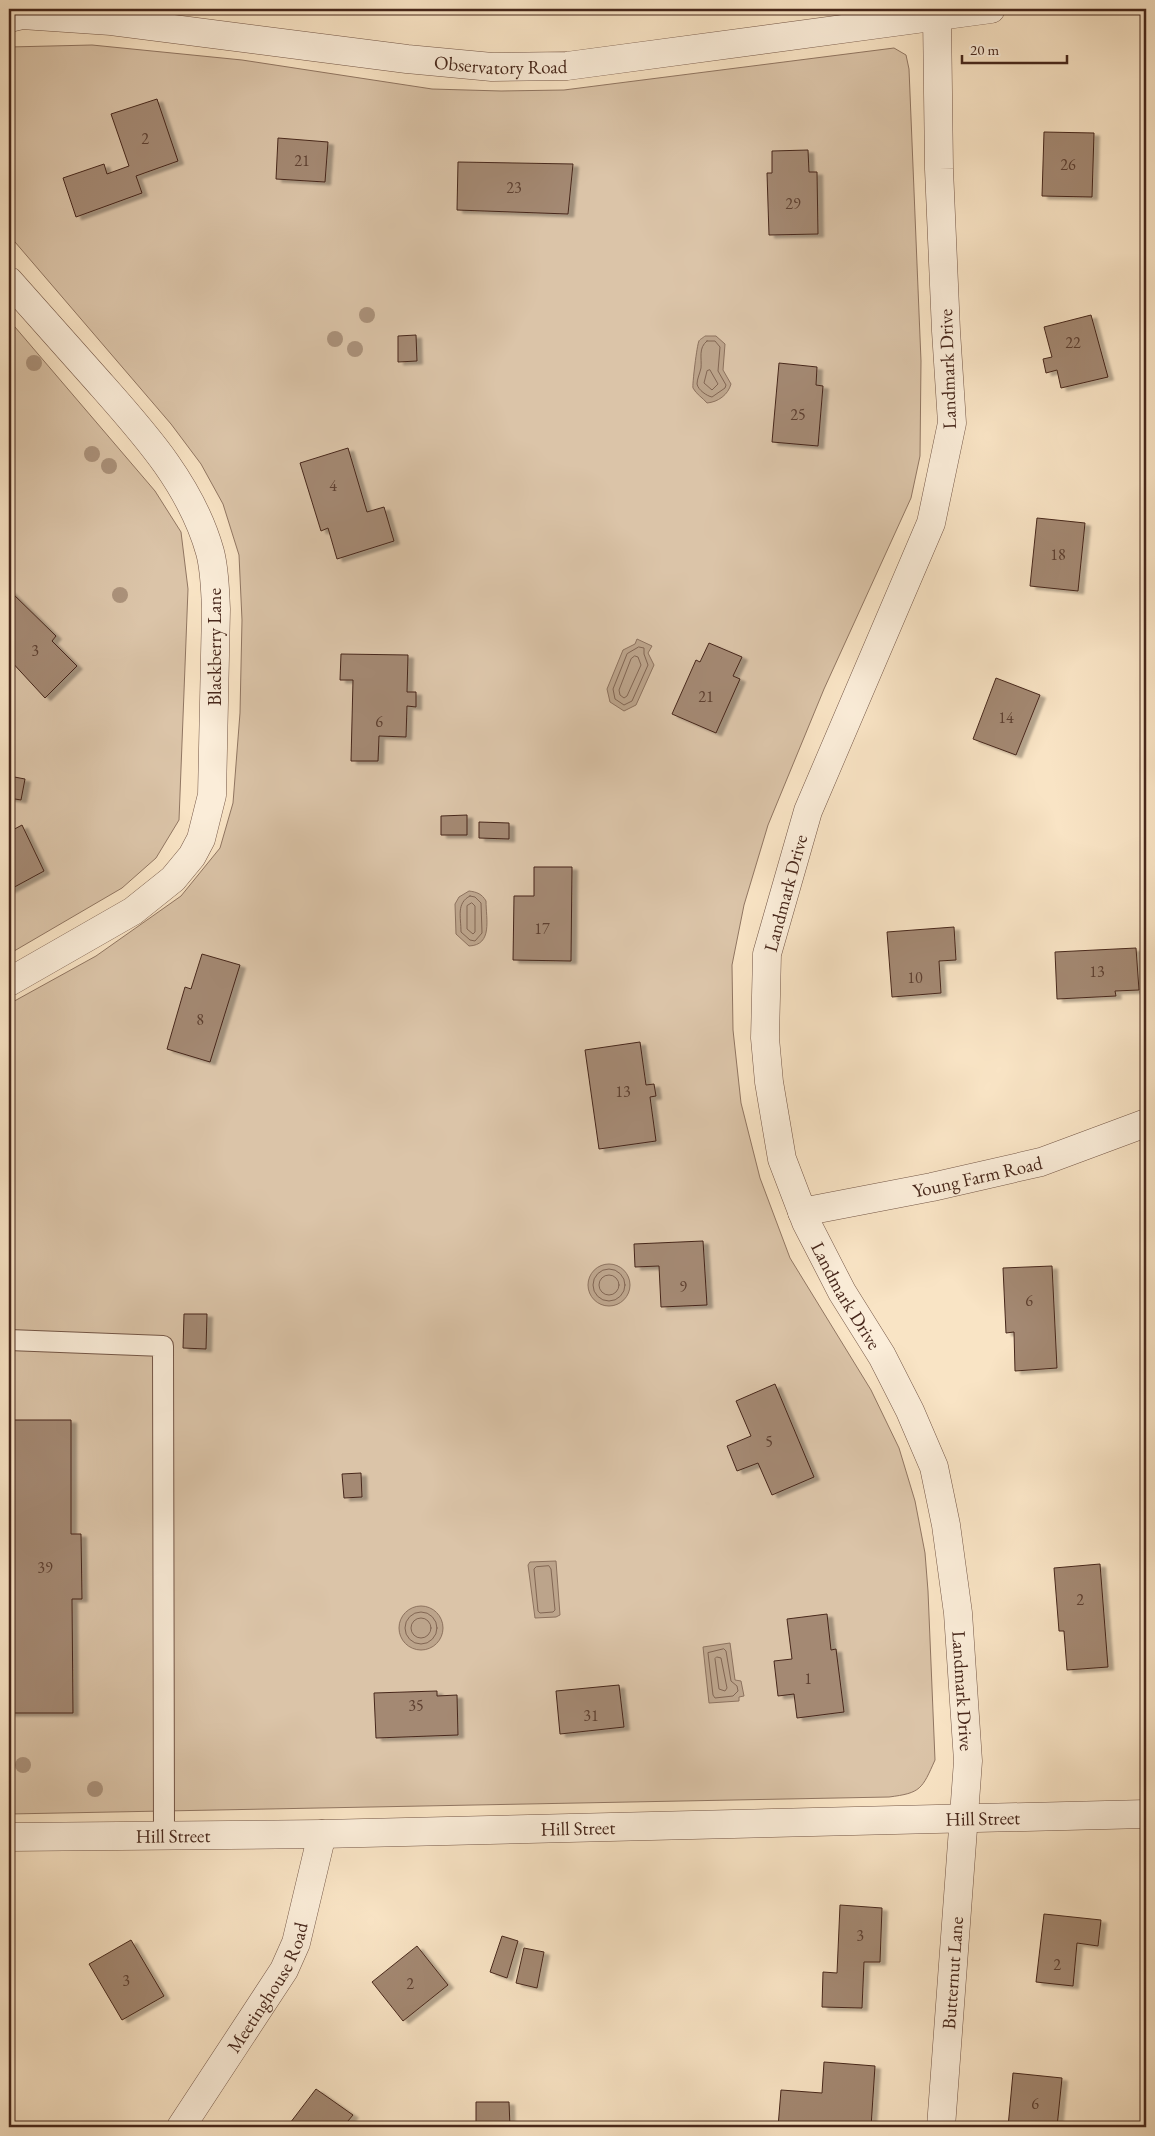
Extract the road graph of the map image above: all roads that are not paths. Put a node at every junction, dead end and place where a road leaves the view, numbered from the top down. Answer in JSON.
{"nodes":[{"id":1,"x":991,"y":9,"type":"edge"},
{"id":2,"x":937,"y":16,"type":"junction"},
{"id":3,"x":9,"y":18,"type":"edge"},
{"id":4,"x":9,"y":281,"type":"edge"},
{"id":5,"x":9,"y":982,"type":"edge"},
{"id":6,"x":1146,"y":1123,"type":"edge"},
{"id":7,"x":802,"y":1212,"type":"junction"},
{"id":8,"x":9,"y":1340,"type":"edge"},
{"id":9,"x":1146,"y":1814,"type":"edge"},
{"id":10,"x":963,"y":1819,"type":"junction"},
{"id":11,"x":322,"y":1834,"type":"junction"},
{"id":12,"x":164,"y":1835,"type":"junction"},
{"id":13,"x":9,"y":1837,"type":"edge"},
{"id":14,"x":181,"y":2127,"type":"edge"},
{"id":15,"x":941,"y":2127,"type":"edge"}],
"edges":[{"from":1,"to":2,"type":"street","name":"Observatory Road"},
{"from":2,"to":3,"type":"street","name":"Observatory Road"},
{"from":2,"to":7,"type":"street","name":"Landmark Drive"},
{"from":4,"to":5,"type":"street","name":"Blackberry Lane"},
{"from":6,"to":7,"type":"street","name":"Young Farm Road"},
{"from":7,"to":10,"type":"street","name":"Landmark Drive"},
{"from":8,"to":12,"type":"lane"},
{"from":9,"to":10,"type":"street","name":"Hill Street"},
{"from":10,"to":11,"type":"street","name":"Hill Street"},
{"from":10,"to":15,"type":"street","name":"Butternut Lane"},
{"from":11,"to":12,"type":"street","name":"Hill Street"},
{"from":11,"to":14,"type":"street","name":"Meetinghouse Road"},
{"from":12,"to":13,"type":"street","name":"Hill Street"}]}
